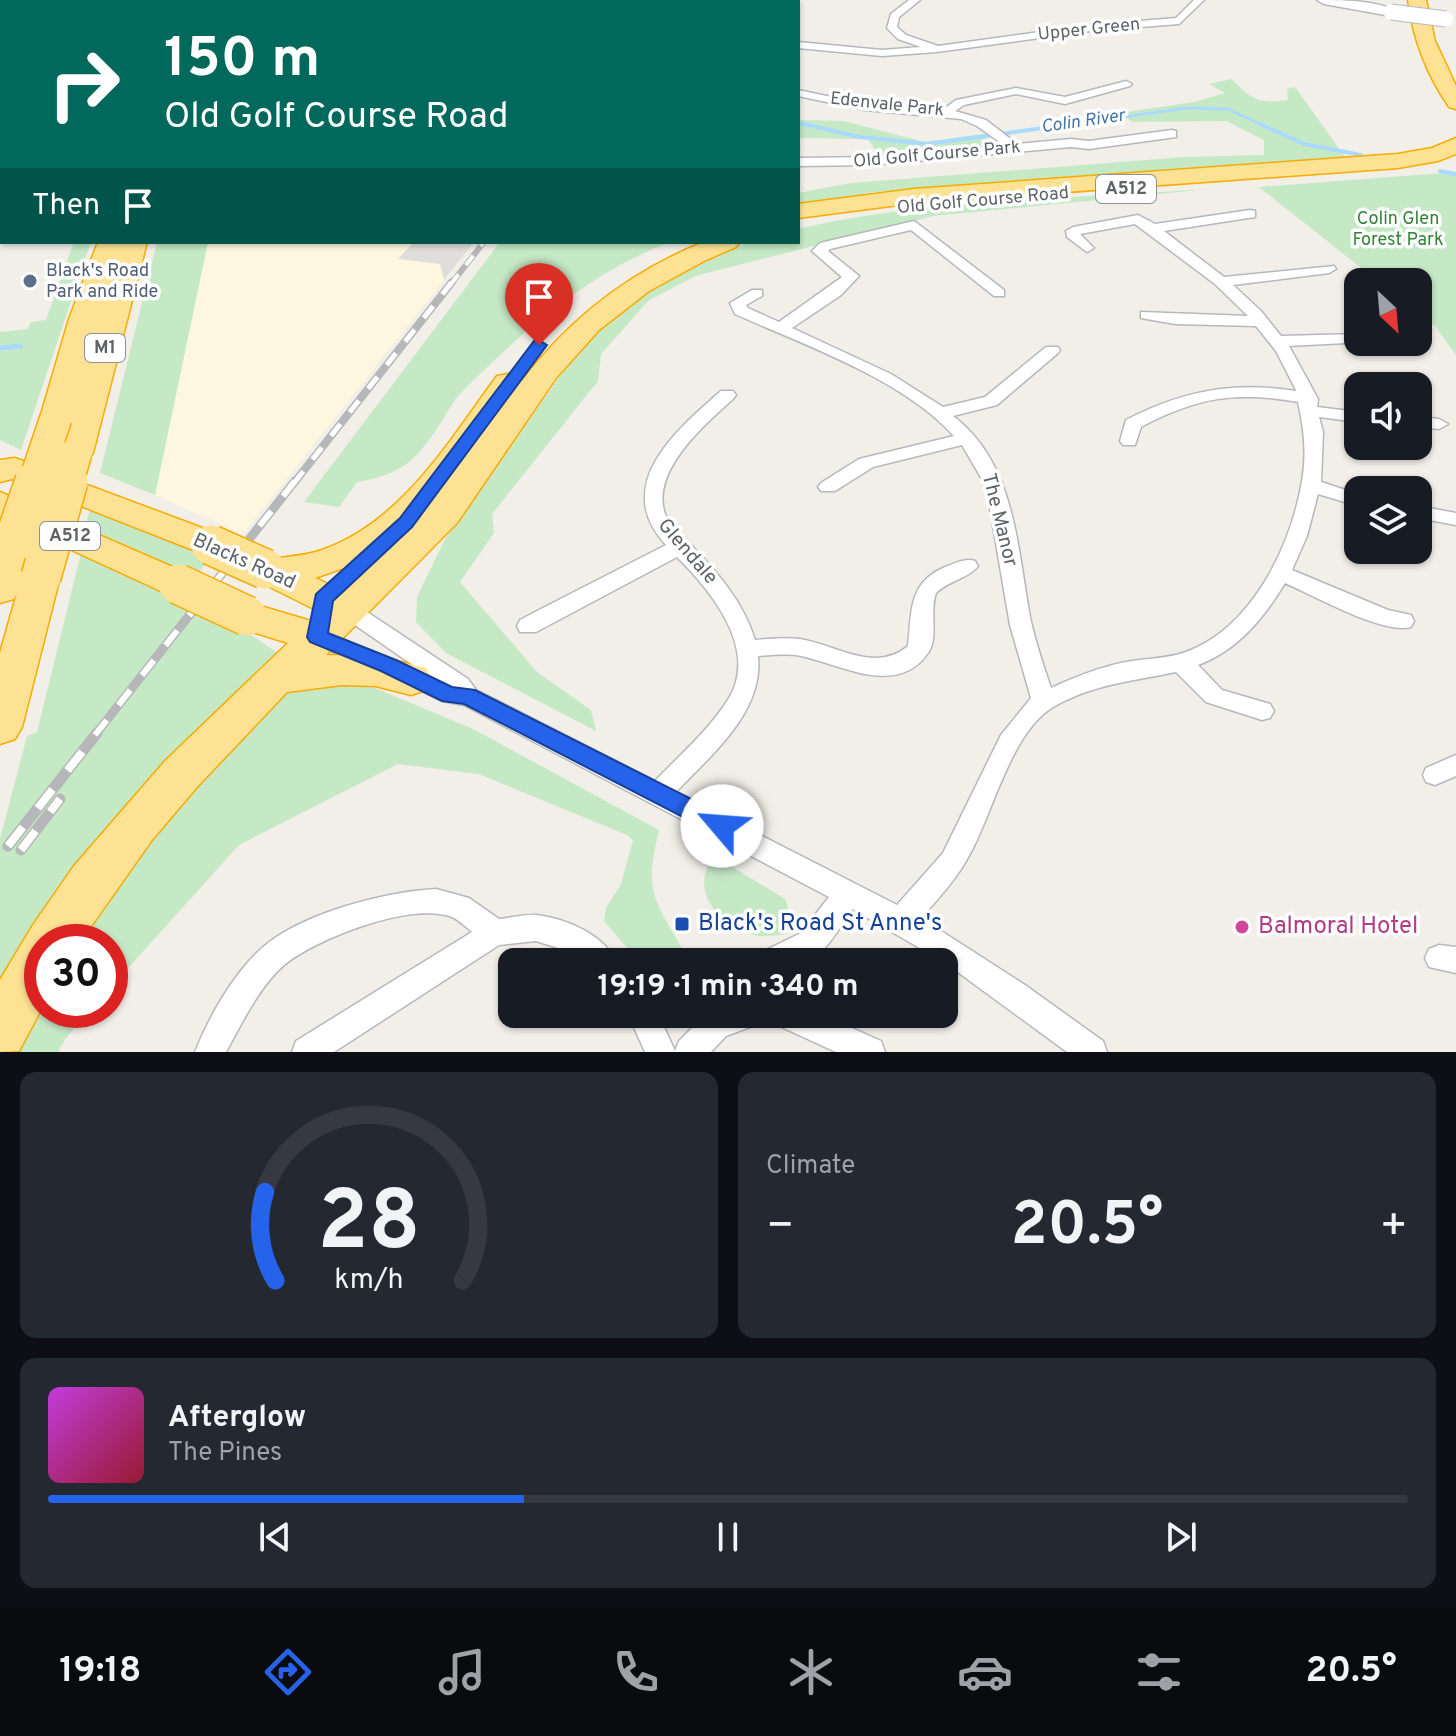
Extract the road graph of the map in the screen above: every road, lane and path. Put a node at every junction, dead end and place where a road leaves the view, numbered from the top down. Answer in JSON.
{"nodes":[{"id":1,"x":915,"y":0,"type":"edge"},
{"id":2,"x":1199,"y":0,"type":"edge"},
{"id":3,"x":1324,"y":0,"type":"edge"},
{"id":4,"x":1417,"y":0,"type":"edge"},
{"id":5,"x":1451,"y":20,"type":"edge"},
{"id":6,"x":800,"y":45,"type":"edge"},
{"id":7,"x":937,"y":49,"type":"junction"},
{"id":8,"x":1126,"y":84,"type":"dead end"},
{"id":9,"x":800,"y":93,"type":"edge"},
{"id":10,"x":1456,"y":103,"type":"edge"},
{"id":11,"x":948,"y":111,"type":"junction"},
{"id":12,"x":1172,"y":134,"type":"dead end"},
{"id":13,"x":1456,"y":143,"type":"edge"},
{"id":14,"x":1011,"y":144,"type":"junction"},
{"id":15,"x":800,"y":162,"type":"edge"},
{"id":16,"x":1456,"y":164,"type":"edge"},
{"id":17,"x":1124,"y":209,"type":"dead end"},
{"id":18,"x":800,"y":211,"type":"edge"},
{"id":19,"x":1250,"y":214,"type":"dead end"},
{"id":20,"x":1138,"y":219,"type":"junction"},
{"id":21,"x":800,"y":223,"type":"edge"},
{"id":22,"x":1156,"y":231,"type":"junction"},
{"id":23,"x":110,"y":244,"type":"edge"},
{"id":24,"x":133,"y":244,"type":"edge"},
{"id":25,"x":685,"y":244,"type":"edge"},
{"id":26,"x":722,"y":244,"type":"edge"},
{"id":27,"x":1087,"y":248,"type":"dead end"},
{"id":28,"x":1329,"y":269,"type":"dead end"},
{"id":29,"x":1224,"y":281,"type":"junction"},
{"id":30,"x":757,"y":293,"type":"dead end"},
{"id":31,"x":999,"y":293,"type":"dead end"},
{"id":32,"x":1147,"y":315,"type":"dead end"},
{"id":33,"x":1261,"y":321,"type":"junction"},
{"id":34,"x":781,"y":329,"type":"junction"},
{"id":35,"x":1344,"y":339,"type":"edge"},
{"id":36,"x":1279,"y":341,"type":"junction"},
{"id":37,"x":1052,"y":350,"type":"dead end"},
{"id":38,"x":727,"y":395,"type":"dead end"},
{"id":39,"x":1310,"y":405,"type":"junction"},
{"id":40,"x":942,"y":413,"type":"junction"},
{"id":41,"x":1344,"y":414,"type":"edge"},
{"id":42,"x":1432,"y":423,"type":"edge"},
{"id":43,"x":1439,"y":424,"type":"dead end"},
{"id":44,"x":967,"y":438,"type":"junction"},
{"id":45,"x":1129,"y":441,"type":"dead end"},
{"id":46,"x":5,"y":467,"type":"edge"},
{"id":47,"x":440,"y":479,"type":"junction"},
{"id":48,"x":1312,"y":486,"type":"junction"},
{"id":49,"x":828,"y":487,"type":"dead end"},
{"id":50,"x":1344,"y":496,"type":"edge"},
{"id":51,"x":0,"y":503,"type":"edge"},
{"id":52,"x":1432,"y":515,"type":"edge"},
{"id":53,"x":1456,"y":519,"type":"edge"},
{"id":54,"x":681,"y":546,"type":"junction"},
{"id":55,"x":968,"y":566,"type":"dead end"},
{"id":56,"x":268,"y":570,"type":"junction"},
{"id":57,"x":1282,"y":574,"type":"junction"},
{"id":58,"x":0,"y":590,"type":"edge"},
{"id":59,"x":329,"y":615,"type":"junction"},
{"id":60,"x":1403,"y":621,"type":"dead end"},
{"id":61,"x":528,"y":626,"type":"dead end"},
{"id":62,"x":747,"y":649,"type":"junction"},
{"id":63,"x":1181,"y":662,"type":"junction"},
{"id":64,"x":411,"y":679,"type":"junction"},
{"id":65,"x":269,"y":682,"type":"junction"},
{"id":66,"x":468,"y":696,"type":"junction"},
{"id":67,"x":1044,"y":702,"type":"junction"},
{"id":68,"x":1262,"y":711,"type":"dead end"},
{"id":69,"x":0,"y":727,"type":"edge"},
{"id":70,"x":658,"y":794,"type":"junction"},
{"id":71,"x":848,"y":891,"type":"junction"},
{"id":72,"x":901,"y":921,"type":"junction"},
{"id":73,"x":63,"y":924,"type":"edge"},
{"id":74,"x":494,"y":933,"type":"junction"},
{"id":75,"x":588,"y":948,"type":"edge"},
{"id":76,"x":807,"y":948,"type":"edge"},
{"id":77,"x":24,"y":989,"type":"edge"},
{"id":78,"x":649,"y":1028,"type":"edge"},
{"id":79,"x":713,"y":1028,"type":"edge"},
{"id":80,"x":817,"y":1028,"type":"edge"},
{"id":81,"x":0,"y":1032,"type":"edge"},
{"id":82,"x":210,"y":1052,"type":"edge"},
{"id":83,"x":307,"y":1052,"type":"edge"},
{"id":84,"x":660,"y":1052,"type":"edge"},
{"id":85,"x":690,"y":1052,"type":"edge"},
{"id":86,"x":870,"y":1052,"type":"edge"},
{"id":87,"x":1092,"y":1052,"type":"edge"}],
"edges":[{"from":1,"to":7,"type":"street"},
{"from":2,"to":7,"type":"street","name":"Upper Green"},
{"from":3,"to":5,"type":"street","bridge":true},
{"from":4,"to":10,"type":"highway"},
{"from":6,"to":7,"type":"street","name":"Upper Green"},
{"from":8,"to":11,"type":"street"},
{"from":9,"to":11,"type":"street","name":"Edenvale Park"},
{"from":11,"to":14,"type":"street","name":"Edenvale Park"},
{"from":12,"to":14,"type":"street","name":"Old Golf Course Park"},
{"from":13,"to":18,"type":"highway","name":"Old Golf Course Road","number":"A512"},
{"from":14,"to":15,"type":"street","name":"Old Golf Course Park"},
{"from":16,"to":21,"type":"highway","name":"Old Golf Course Road","number":"A512"},
{"from":17,"to":20,"type":"street"},
{"from":19,"to":22,"type":"street"},
{"from":20,"to":22,"type":"street"},
{"from":20,"to":27,"type":"street"},
{"from":22,"to":29,"type":"street"},
{"from":23,"to":58,"type":"highway","number":"M1","bridge":true},
{"from":24,"to":69,"type":"highway","number":"M1","bridge":true},
{"from":25,"to":47,"type":"highway"},
{"from":26,"to":59,"type":"highway"},
{"from":28,"to":29,"type":"street"},
{"from":29,"to":33,"type":"street"},
{"from":30,"to":34,"type":"street","name":"The Manor"},
{"from":31,"to":34,"type":"street"},
{"from":32,"to":33,"type":"street"},
{"from":33,"to":36,"type":"street"},
{"from":34,"to":40,"type":"street","name":"The Manor"},
{"from":35,"to":36,"type":"street"},
{"from":36,"to":39,"type":"street"},
{"from":37,"to":40,"type":"street"},
{"from":38,"to":54,"type":"street","name":"Glendale"},
{"from":39,"to":41,"type":"street"},
{"from":39,"to":45,"type":"street"},
{"from":39,"to":48,"type":"street"},
{"from":40,"to":44,"type":"street","name":"The Manor"},
{"from":42,"to":43,"type":"street"},
{"from":44,"to":49,"type":"street"},
{"from":44,"to":67,"type":"street","name":"The Manor"},
{"from":46,"to":56,"type":"highway","name":"Blacks Road","number":"A512","bridge":true},
{"from":47,"to":56,"type":"highway"},
{"from":47,"to":59,"type":"highway"},
{"from":48,"to":50,"type":"street"},
{"from":48,"to":57,"type":"street"},
{"from":51,"to":59,"type":"highway","name":"Blacks Road","number":"A512","bridge":true},
{"from":52,"to":53,"type":"street"},
{"from":54,"to":61,"type":"street"},
{"from":54,"to":62,"type":"street","name":"Glendale"},
{"from":55,"to":62,"type":"street"},
{"from":56,"to":59,"type":"highway","name":"Blacks Road","number":"A512"},
{"from":57,"to":60,"type":"street"},
{"from":57,"to":63,"type":"street"},
{"from":59,"to":64,"type":"street","name":"Blacks Road"},
{"from":59,"to":65,"type":"highway"},
{"from":59,"to":66,"type":"street","name":"Blacks Road"},
{"from":62,"to":70,"type":"street","name":"Glendale"},
{"from":63,"to":67,"type":"street"},
{"from":63,"to":68,"type":"street"},
{"from":64,"to":65,"type":"highway"},
{"from":64,"to":66,"type":"street","name":"Blacks Road"},
{"from":65,"to":73,"type":"highway"},
{"from":66,"to":70,"type":"street","name":"Blacks Road"},
{"from":67,"to":72,"type":"street"},
{"from":70,"to":71,"type":"street","name":"Blacks Road"},
{"from":71,"to":72,"type":"street","name":"Blacks Road"},
{"from":71,"to":76,"type":"street"},
{"from":72,"to":87,"type":"street","name":"Blacks Road"},
{"from":74,"to":75,"type":"street"},
{"from":74,"to":82,"type":"street"},
{"from":74,"to":83,"type":"street"},
{"from":77,"to":81,"type":"highway"},
{"from":78,"to":84,"type":"street"},
{"from":79,"to":85,"type":"street"},
{"from":80,"to":86,"type":"street"}]}
